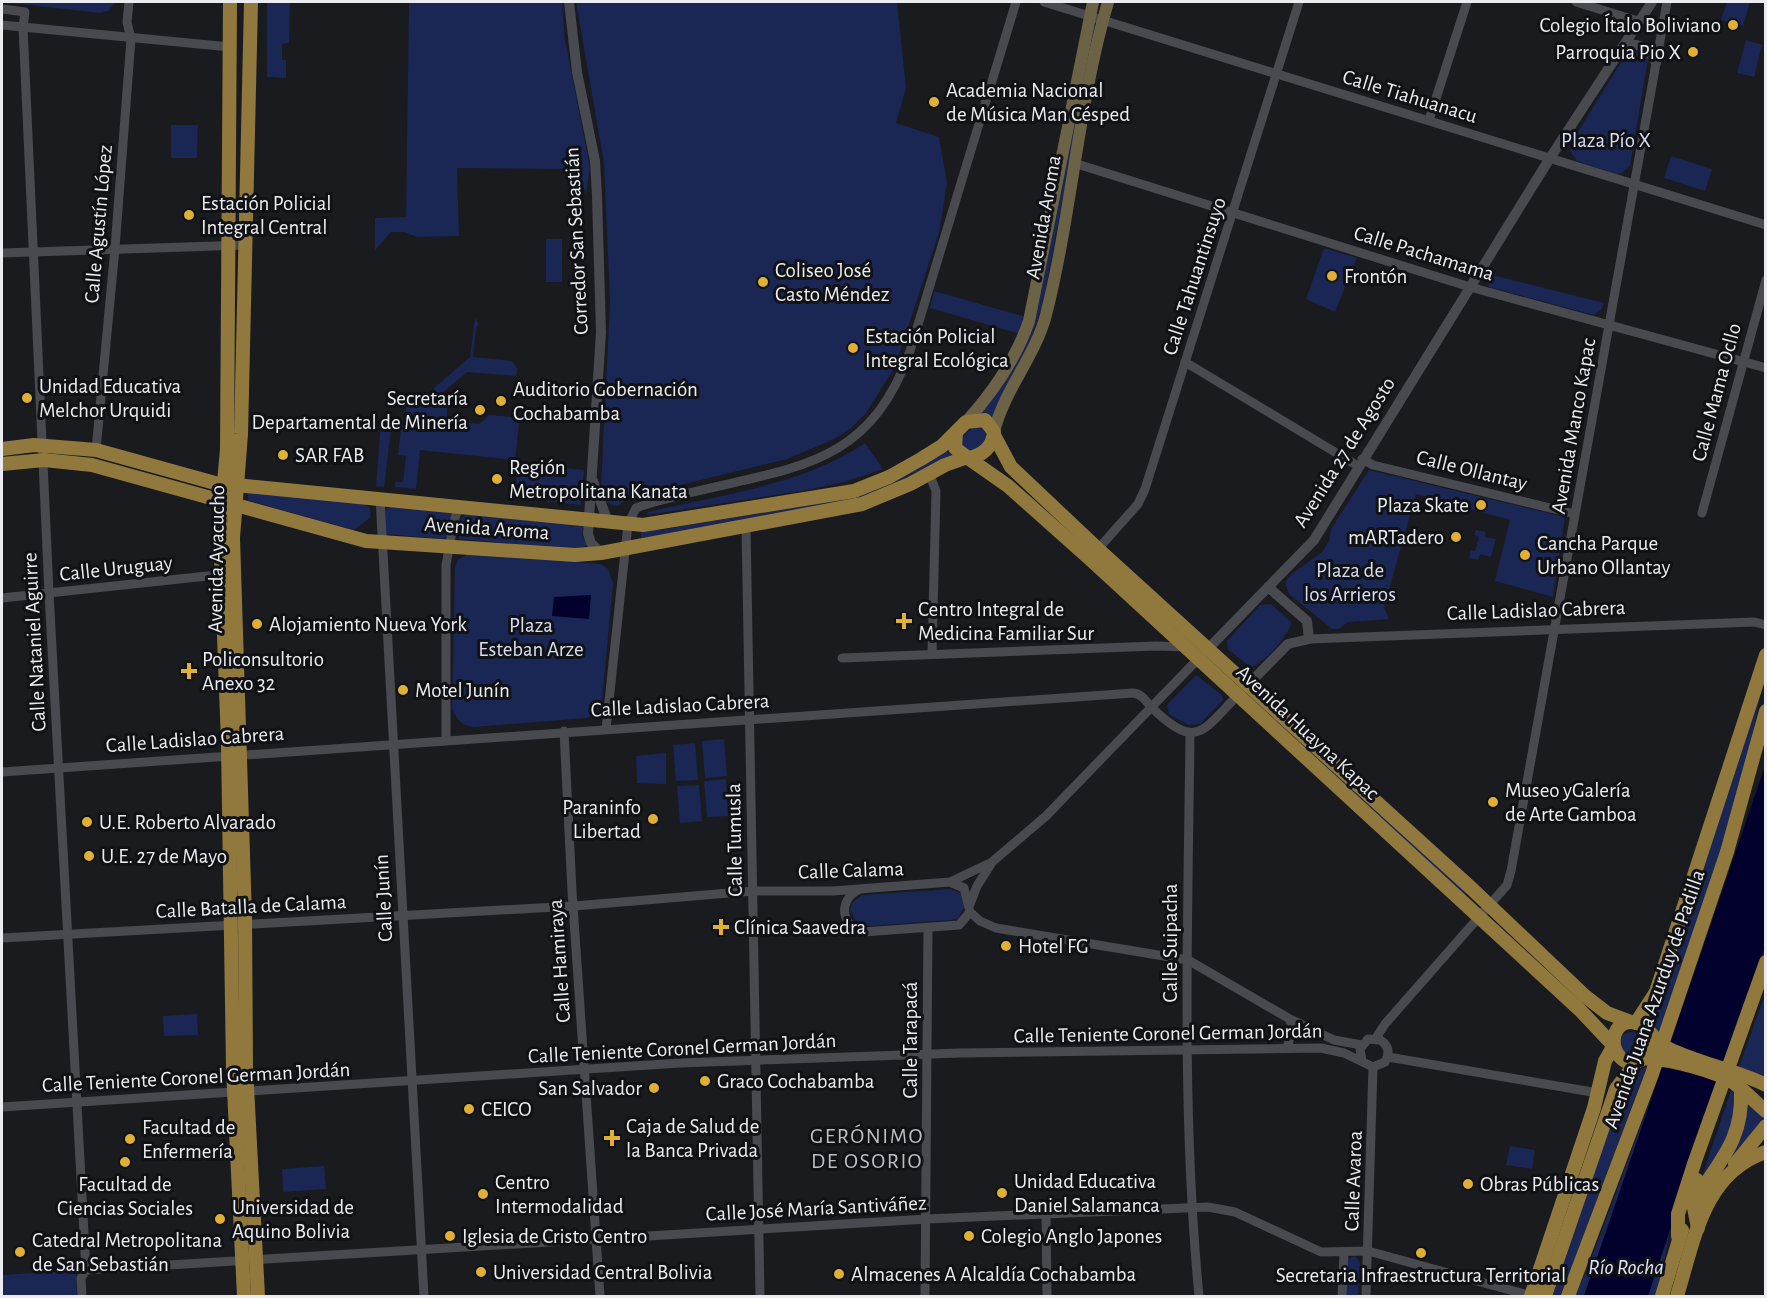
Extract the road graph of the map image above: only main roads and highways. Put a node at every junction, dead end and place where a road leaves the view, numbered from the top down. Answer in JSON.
{"nodes":[{"id":1,"x":230,"y":2,"type":"edge"},
{"id":2,"x":251,"y":2,"type":"edge"},
{"id":3,"x":1093,"y":2,"type":"edge"},
{"id":4,"x":1108,"y":2,"type":"edge"},
{"id":5,"x":966,"y":422,"type":"junction"},
{"id":6,"x":994,"y":433,"type":"junction"},
{"id":7,"x":956,"y":434,"type":"junction"},
{"id":8,"x":2,"y":449,"type":"edge"},
{"id":9,"x":43,"y":453,"type":"junction"},
{"id":10,"x":966,"y":458,"type":"junction"},
{"id":11,"x":2,"y":464,"type":"edge"},
{"id":12,"x":231,"y":484,"type":"junction"},
{"id":13,"x":222,"y":502,"type":"junction"},
{"id":14,"x":236,"y":506,"type":"junction"},
{"id":15,"x":227,"y":574,"type":"junction"},
{"id":16,"x":1766,"y":655,"type":"edge"},
{"id":17,"x":1766,"y":711,"type":"edge"},
{"id":18,"x":1766,"y":962,"type":"edge"},
{"id":19,"x":1766,"y":982,"type":"edge"},
{"id":20,"x":1633,"y":1022,"type":"junction"},
{"id":21,"x":1653,"y":1037,"type":"junction"},
{"id":22,"x":1613,"y":1046,"type":"junction"},
{"id":23,"x":1667,"y":1054,"type":"junction"},
{"id":24,"x":1643,"y":1060,"type":"junction"},
{"id":25,"x":1731,"y":1078,"type":"junction"},
{"id":26,"x":1766,"y":1085,"type":"edge"},
{"id":27,"x":1766,"y":1111,"type":"edge"},
{"id":28,"x":1766,"y":1126,"type":"edge"},
{"id":29,"x":1766,"y":1152,"type":"edge"},
{"id":30,"x":1731,"y":1170,"type":"junction"},
{"id":31,"x":1693,"y":1203,"type":"junction"},
{"id":32,"x":1698,"y":1228,"type":"junction"},
{"id":33,"x":1678,"y":1236,"type":"junction"},
{"id":34,"x":249,"y":1260,"type":"junction"},
{"id":35,"x":244,"y":1296,"type":"edge"},
{"id":36,"x":258,"y":1296,"type":"edge"},
{"id":37,"x":1531,"y":1296,"type":"edge"},
{"id":38,"x":1545,"y":1296,"type":"edge"},
{"id":39,"x":1567,"y":1296,"type":"edge"},
{"id":40,"x":1662,"y":1296,"type":"edge"},
{"id":41,"x":1677,"y":1296,"type":"edge"}],
"edges":[{"from":1,"to":12,"type":"main road","name":"Avenida Ayacucho"},
{"from":2,"to":12,"type":"main road","name":"Avenida Ayacucho"},
{"from":3,"to":5,"type":"main road","name":"Avenida Aroma"},
{"from":4,"to":6,"type":"main road","name":"Avenida Aroma"},
{"from":5,"to":6,"type":"main road"},
{"from":5,"to":7,"type":"main road"},
{"from":6,"to":10,"type":"main road"},
{"from":6,"to":20,"type":"main road","name":"Avenida Huayna Kapac"},
{"from":7,"to":10,"type":"main road"},
{"from":7,"to":12,"type":"main road","name":"Avenida Aroma"},
{"from":8,"to":9,"type":"main road","name":"Avenida Aroma"},
{"from":9,"to":11,"type":"main road","name":"Avenida Aroma"},
{"from":9,"to":12,"type":"main road","name":"Avenida Aroma"},
{"from":9,"to":13,"type":"main road","name":"Avenida Aroma"},
{"from":10,"to":14,"type":"main road","name":"Avenida Aroma"},
{"from":10,"to":22,"type":"main road","name":"Avenida Huayna Kapac"},
{"from":12,"to":13,"type":"main road","name":"Avenida Ayacucho"},
{"from":12,"to":14,"type":"main road","name":"Avenida Ayacucho"},
{"from":13,"to":14,"type":"main road","name":"Avenida Aroma"},
{"from":13,"to":15,"type":"main road","name":"Avenida Ayacucho"},
{"from":14,"to":15,"type":"main road","name":"Avenida Ayacucho"},
{"from":15,"to":34,"type":"main road","name":"Avenida Ayacucho"},
{"from":16,"to":20,"type":"main road","name":"Avenida Juana Azurduy de Padilla"},
{"from":17,"to":39,"type":"main road","name":"Avenida Juana Azurduy de Padilla"},
{"from":18,"to":33,"type":"main road"},
{"from":19,"to":31,"type":"main road"},
{"from":20,"to":21,"type":"main road"},
{"from":20,"to":22,"type":"main road"},
{"from":21,"to":23,"type":"main road"},
{"from":21,"to":24,"type":"main road"},
{"from":22,"to":24,"type":"main road"},
{"from":22,"to":37,"type":"main road","name":"Avenida Juana Azurduy de Padilla"},
{"from":23,"to":24,"type":"main road"},
{"from":23,"to":25,"type":"main road"},
{"from":24,"to":38,"type":"main road"},
{"from":25,"to":26,"type":"main road"},
{"from":25,"to":27,"type":"main road"},
{"from":25,"to":31,"type":"main road"},
{"from":28,"to":30,"type":"main road"},
{"from":29,"to":30,"type":"main road"},
{"from":30,"to":32,"type":"main road"},
{"from":31,"to":32,"type":"main road"},
{"from":31,"to":33,"type":"main road"},
{"from":32,"to":41,"type":"main road"},
{"from":33,"to":40,"type":"main road"},
{"from":34,"to":35,"type":"main road","name":"Avenida Ayacucho"},
{"from":34,"to":36,"type":"main road","name":"Avenida Ayacucho"}]}
